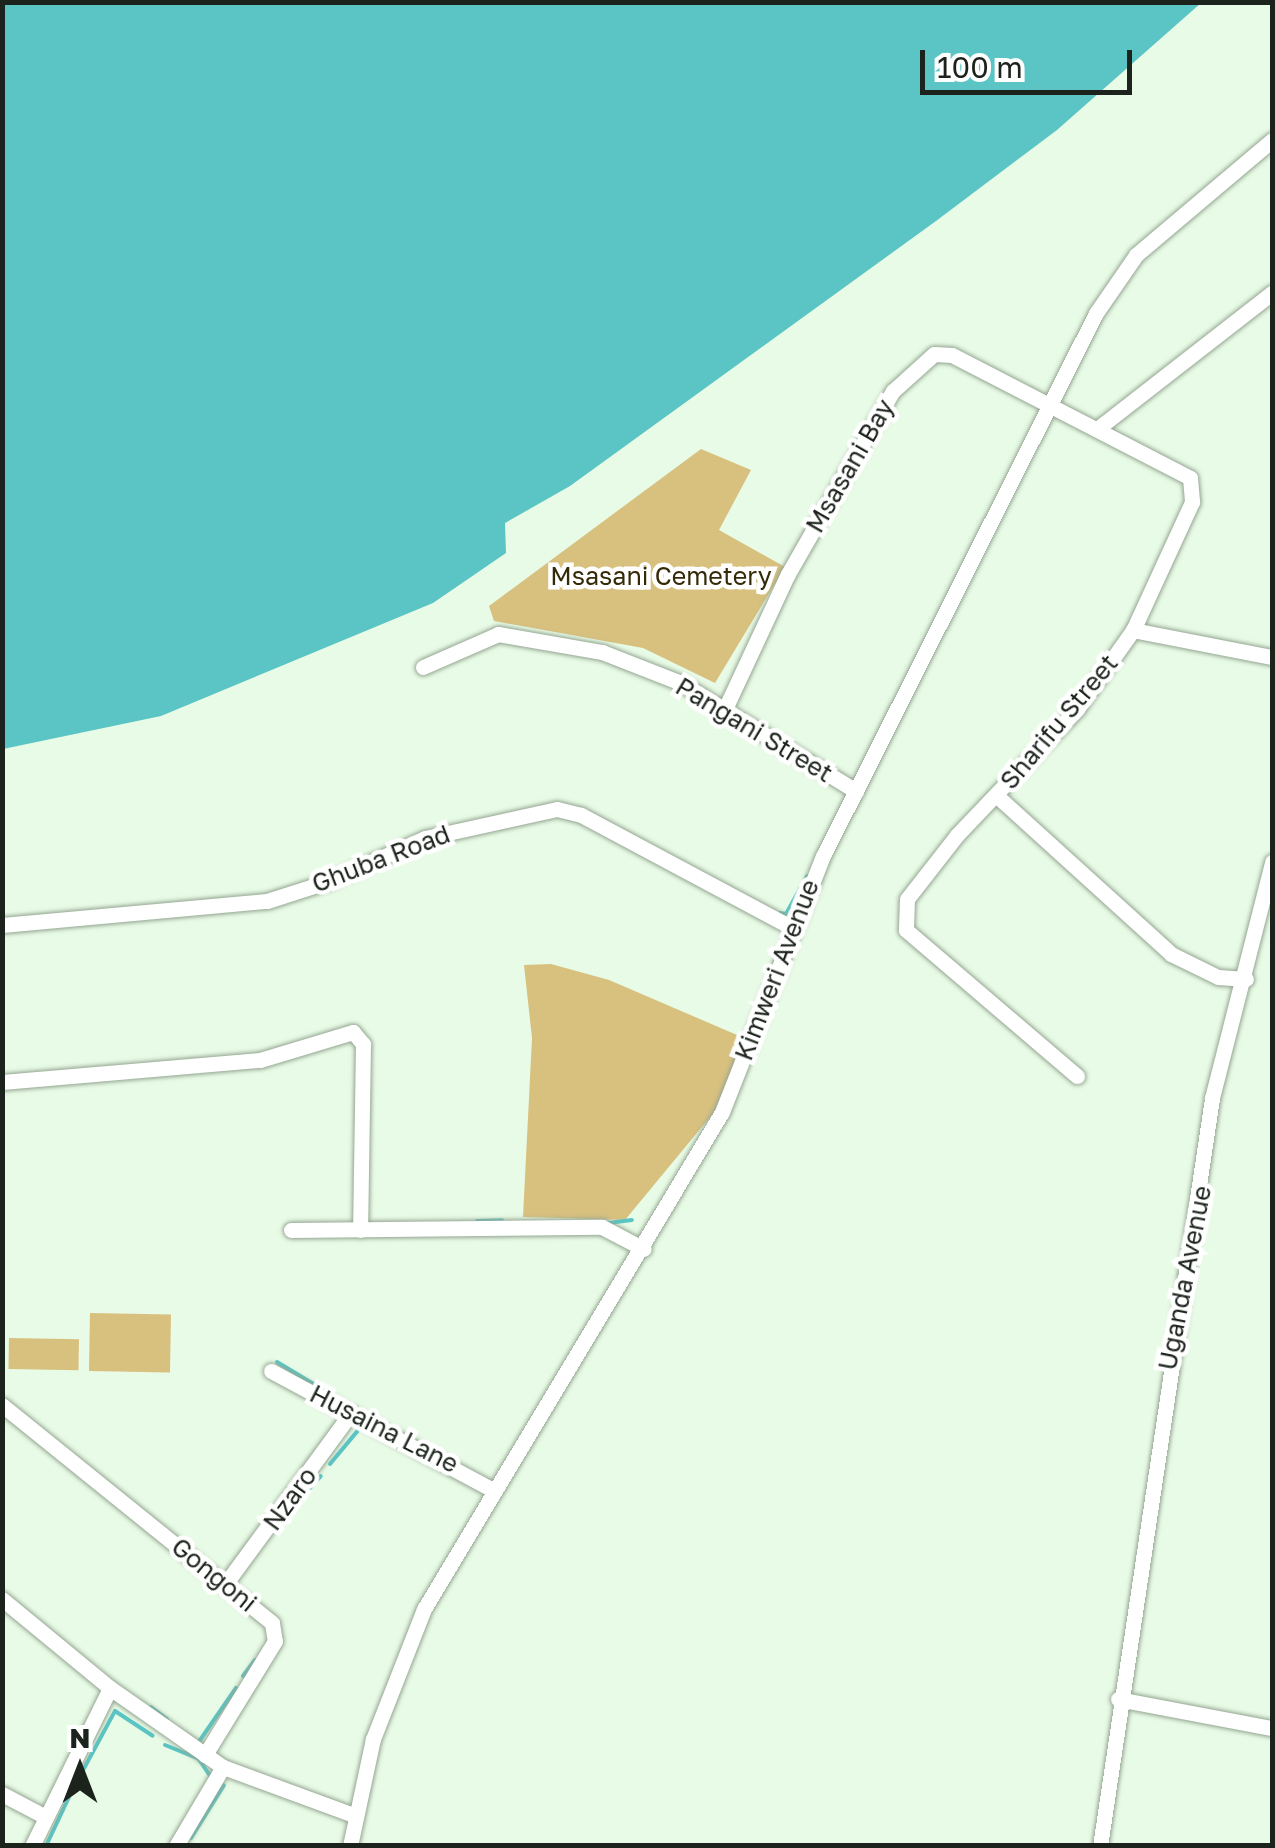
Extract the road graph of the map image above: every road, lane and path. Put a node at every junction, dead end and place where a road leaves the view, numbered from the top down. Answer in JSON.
{"nodes":[{"id":1,"x":1272,"y":140,"type":"edge"},
{"id":2,"x":1272,"y":294,"type":"edge"},
{"id":3,"x":1054,"y":408,"type":"junction"},
{"id":4,"x":1097,"y":429,"type":"junction"},
{"id":5,"x":1133,"y":630,"type":"junction"},
{"id":6,"x":1272,"y":657,"type":"edge"},
{"id":7,"x":423,"y":667,"type":"dead end"},
{"id":8,"x":724,"y":711,"type":"junction"},
{"id":9,"x":856,"y":791,"type":"junction"},
{"id":10,"x":997,"y":796,"type":"junction"},
{"id":11,"x":1272,"y":862,"type":"edge"},
{"id":12,"x":2,"y":925,"type":"edge"},
{"id":13,"x":791,"y":926,"type":"junction"},
{"id":14,"x":1246,"y":979,"type":"junction"},
{"id":15,"x":1078,"y":1076,"type":"dead end"},
{"id":16,"x":2,"y":1082,"type":"edge"},
{"id":17,"x":291,"y":1230,"type":"dead end"},
{"id":18,"x":360,"y":1230,"type":"junction"},
{"id":19,"x":644,"y":1249,"type":"junction"},
{"id":20,"x":271,"y":1371,"type":"dead end"},
{"id":21,"x":2,"y":1405,"type":"edge"},
{"id":22,"x":350,"y":1413,"type":"junction"},
{"id":23,"x":494,"y":1490,"type":"junction"},
{"id":24,"x":226,"y":1584,"type":"junction"},
{"id":25,"x":2,"y":1599,"type":"edge"},
{"id":26,"x":110,"y":1688,"type":"junction"},
{"id":27,"x":1118,"y":1699,"type":"junction"},
{"id":28,"x":1272,"y":1728,"type":"edge"},
{"id":29,"x":206,"y":1755,"type":"junction"},
{"id":30,"x":224,"y":1767,"type":"junction"},
{"id":31,"x":2,"y":1794,"type":"edge"},
{"id":32,"x":44,"y":1816,"type":"junction"},
{"id":33,"x":356,"y":1816,"type":"junction"},
{"id":34,"x":32,"y":1846,"type":"edge"},
{"id":35,"x":176,"y":1846,"type":"edge"},
{"id":36,"x":350,"y":1846,"type":"edge"},
{"id":37,"x":1100,"y":1846,"type":"edge"}],
"edges":[{"from":1,"to":3,"type":"street","name":"Kimweri Avenue"},
{"from":2,"to":4,"type":"street"},
{"from":3,"to":4,"type":"street","name":"Sharifu Street"},
{"from":3,"to":8,"type":"street","name":"Msasani Bay"},
{"from":3,"to":9,"type":"street","name":"Kimweri Avenue"},
{"from":4,"to":5,"type":"street","name":"Sharifu Street"},
{"from":5,"to":6,"type":"street"},
{"from":5,"to":10,"type":"street","name":"Sharifu Street"},
{"from":7,"to":8,"type":"street","name":"Pangani Street"},
{"from":8,"to":9,"type":"street","name":"Pangani Street"},
{"from":9,"to":13,"type":"street","name":"Kimweri Avenue"},
{"from":10,"to":14,"type":"street"},
{"from":10,"to":15,"type":"street","name":"Sharifu Street"},
{"from":11,"to":14,"type":"street","name":"Uganda Avenue"},
{"from":12,"to":13,"type":"street","name":"Ghuba Road"},
{"from":13,"to":19,"type":"street","name":"Kimweri Avenue"},
{"from":14,"to":27,"type":"street","name":"Uganda Avenue"},
{"from":16,"to":18,"type":"street"},
{"from":17,"to":18,"type":"street"},
{"from":18,"to":19,"type":"street"},
{"from":19,"to":23,"type":"street","name":"Kimweri Avenue"},
{"from":20,"to":22,"type":"street","name":"Husaina Lane"},
{"from":21,"to":24,"type":"street","name":"Gongoni"},
{"from":22,"to":23,"type":"street","name":"Husaina Lane"},
{"from":22,"to":24,"type":"street","name":"Nzaro"},
{"from":23,"to":33,"type":"street","name":"Kimweri Avenue"},
{"from":24,"to":29,"type":"street","name":"Gongoni"},
{"from":25,"to":26,"type":"street"},
{"from":26,"to":29,"type":"street"},
{"from":26,"to":32,"type":"street"},
{"from":27,"to":28,"type":"street"},
{"from":27,"to":37,"type":"street","name":"Uganda Avenue"},
{"from":29,"to":30,"type":"street"},
{"from":30,"to":33,"type":"street"},
{"from":30,"to":35,"type":"street"},
{"from":31,"to":32,"type":"street"},
{"from":32,"to":34,"type":"street"},
{"from":33,"to":36,"type":"street","name":"Kimweri Avenue"}]}
